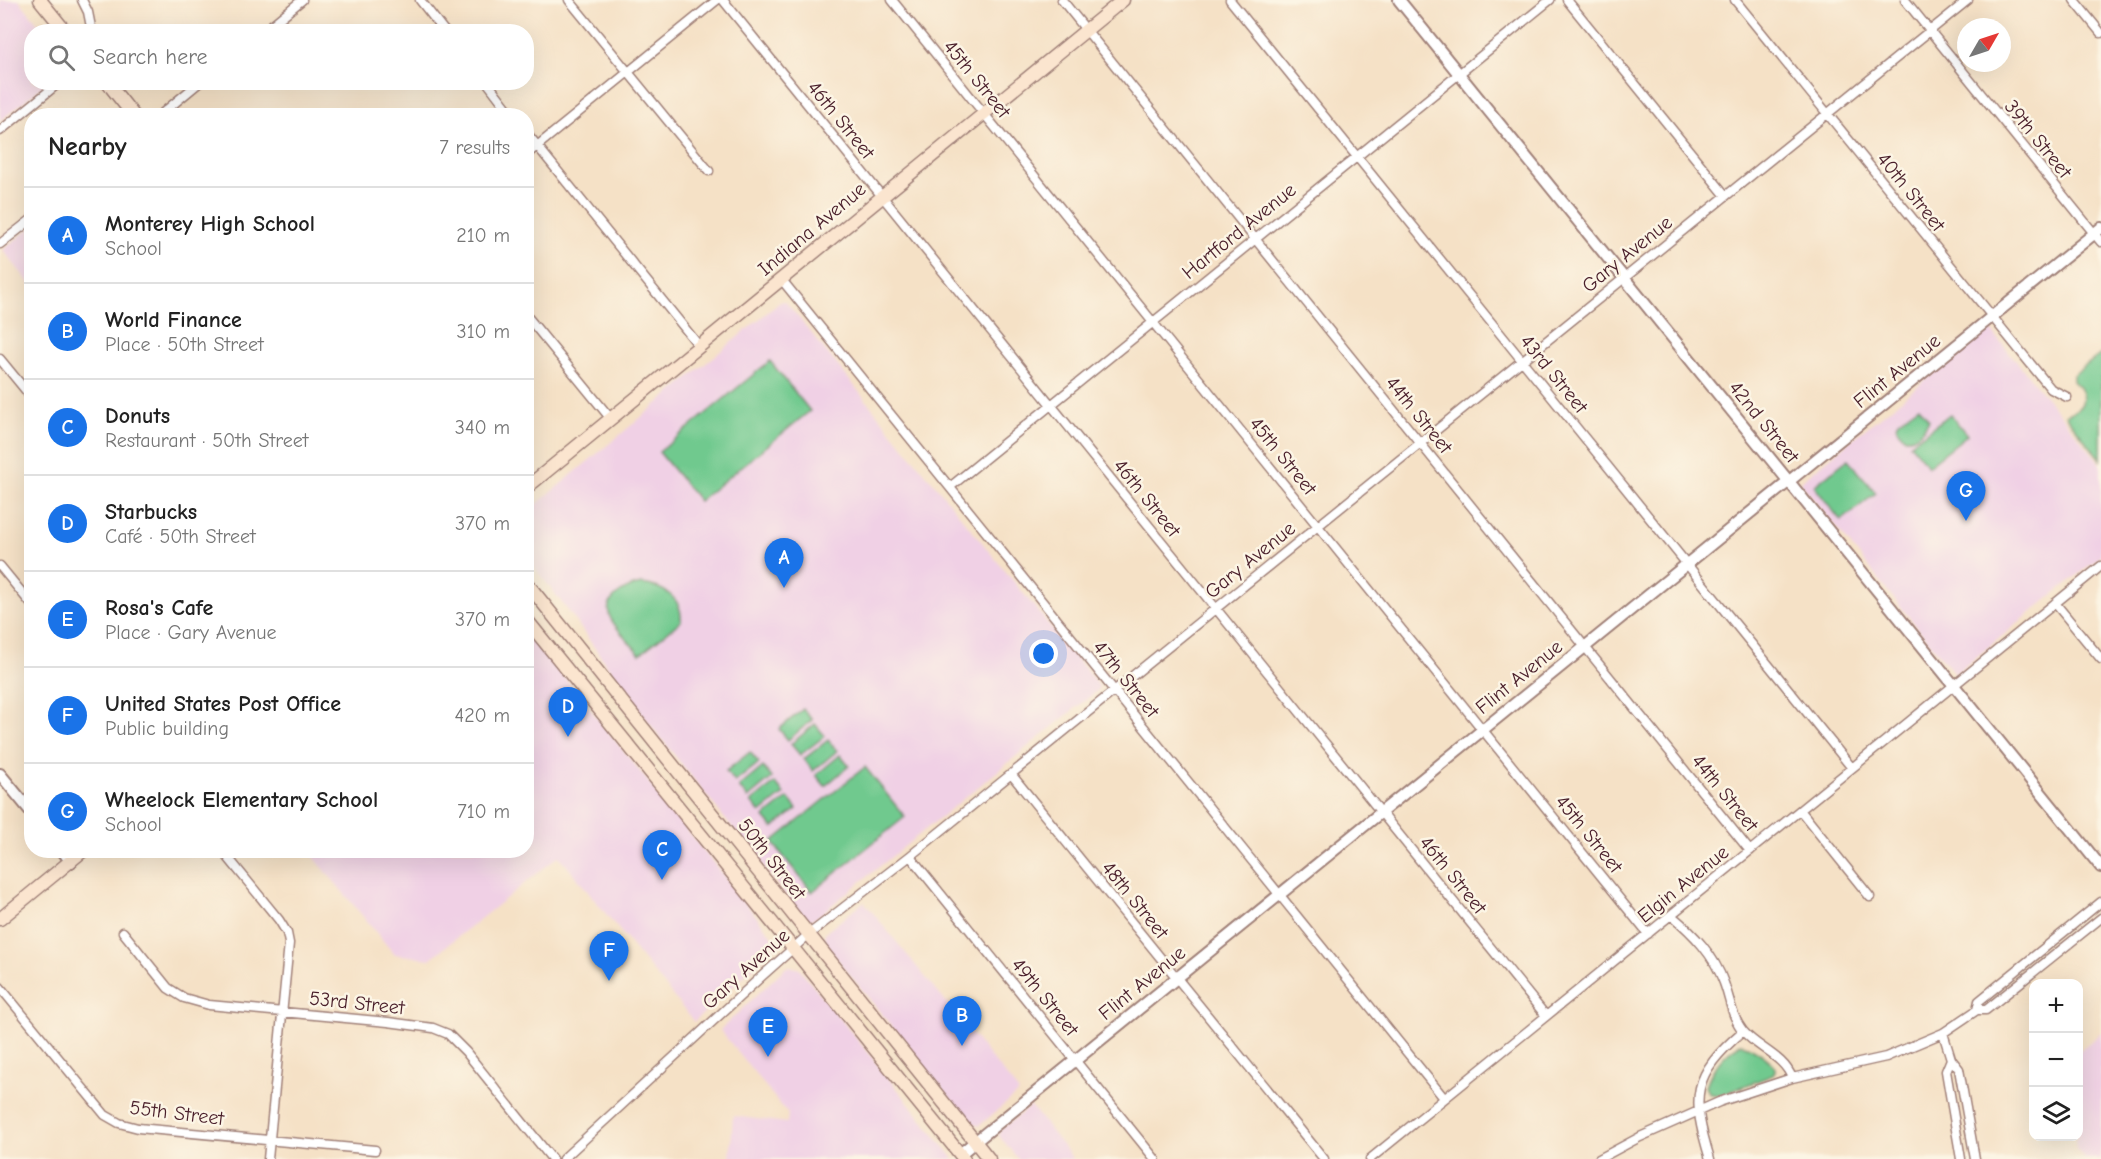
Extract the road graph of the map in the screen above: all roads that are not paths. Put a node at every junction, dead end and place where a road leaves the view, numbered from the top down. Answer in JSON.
{"nodes":[{"id":1,"x":40,"y":0,"type":"edge"},
{"id":2,"x":82,"y":0,"type":"edge"},
{"id":3,"x":302,"y":0,"type":"edge"},
{"id":4,"x":420,"y":0,"type":"edge"},
{"id":5,"x":569,"y":0,"type":"edge"},
{"id":6,"x":717,"y":0,"type":"edge"},
{"id":7,"x":723,"y":0,"type":"edge"},
{"id":8,"x":892,"y":0,"type":"edge"},
{"id":9,"x":1062,"y":0,"type":"edge"},
{"id":10,"x":1123,"y":0,"type":"edge"},
{"id":11,"x":1230,"y":0,"type":"edge"},
{"id":12,"x":1399,"y":0,"type":"edge"},
{"id":13,"x":1550,"y":0,"type":"edge"},
{"id":14,"x":1567,"y":0,"type":"edge"},
{"id":15,"x":1735,"y":0,"type":"edge"},
{"id":16,"x":1905,"y":0,"type":"edge"},
{"id":17,"x":1968,"y":0,"type":"edge"},
{"id":18,"x":2074,"y":0,"type":"edge"},
{"id":19,"x":60,"y":24,"type":"edge"},
{"id":20,"x":90,"y":24,"type":"edge"},
{"id":21,"x":273,"y":24,"type":"edge"},
{"id":22,"x":440,"y":24,"type":"edge"},
{"id":23,"x":1086,"y":30,"type":"junction"},
{"id":24,"x":1930,"y":31,"type":"junction"},
{"id":25,"x":2101,"y":33,"type":"edge"},
{"id":26,"x":628,"y":73,"type":"junction"},
{"id":27,"x":1459,"y":74,"type":"junction"},
{"id":28,"x":50,"y":90,"type":"edge"},
{"id":29,"x":113,"y":90,"type":"edge"},
{"id":30,"x":190,"y":90,"type":"edge"},
{"id":31,"x":493,"y":90,"type":"edge"},
{"id":32,"x":28,"y":108,"type":"edge"},
{"id":33,"x":128,"y":108,"type":"edge"},
{"id":34,"x":169,"y":108,"type":"edge"},
{"id":35,"x":507,"y":108,"type":"edge"},
{"id":36,"x":24,"y":111,"type":"edge"},
{"id":37,"x":984,"y":113,"type":"junction"},
{"id":38,"x":1827,"y":114,"type":"junction"},
{"id":39,"x":0,"y":131,"type":"edge"},
{"id":40,"x":534,"y":141,"type":"edge"},
{"id":41,"x":538,"y":146,"type":"junction"},
{"id":42,"x":534,"y":149,"type":"edge"},
{"id":43,"x":1357,"y":157,"type":"junction"},
{"id":44,"x":709,"y":171,"type":"dead end"},
{"id":45,"x":882,"y":196,"type":"junction"},
{"id":46,"x":1726,"y":196,"type":"junction"},
{"id":47,"x":24,"y":225,"type":"edge"},
{"id":48,"x":2099,"y":235,"type":"edge"},
{"id":49,"x":1255,"y":239,"type":"junction"},
{"id":50,"x":0,"y":244,"type":"edge"},
{"id":51,"x":1624,"y":278,"type":"junction"},
{"id":52,"x":782,"y":280,"type":"junction"},
{"id":53,"x":1992,"y":317,"type":"junction"},
{"id":54,"x":1153,"y":322,"type":"junction"},
{"id":55,"x":534,"y":325,"type":"edge"},
{"id":56,"x":700,"y":347,"type":"junction"},
{"id":57,"x":0,"y":359,"type":"edge"},
{"id":58,"x":1522,"y":361,"type":"junction"},
{"id":59,"x":24,"y":388,"type":"edge"},
{"id":60,"x":2067,"y":397,"type":"dead end"},
{"id":61,"x":1051,"y":405,"type":"junction"},
{"id":62,"x":611,"y":419,"type":"junction"},
{"id":63,"x":1420,"y":443,"type":"junction"},
{"id":64,"x":534,"y":482,"type":"edge"},
{"id":65,"x":1789,"y":482,"type":"junction"},
{"id":66,"x":950,"y":487,"type":"junction"},
{"id":67,"x":1318,"y":526,"type":"junction"},
{"id":68,"x":1687,"y":564,"type":"junction"},
{"id":69,"x":0,"y":566,"type":"edge"},
{"id":70,"x":2101,"y":566,"type":"edge"},
{"id":71,"x":534,"y":592,"type":"edge"},
{"id":72,"x":24,"y":595,"type":"edge"},
{"id":73,"x":2055,"y":603,"type":"junction"},
{"id":74,"x":1215,"y":609,"type":"junction"},
{"id":75,"x":534,"y":628,"type":"edge"},
{"id":76,"x":1585,"y":647,"type":"junction"},
{"id":77,"x":2101,"y":659,"type":"edge"},
{"id":78,"x":1953,"y":685,"type":"junction"},
{"id":79,"x":1114,"y":690,"type":"junction"},
{"id":80,"x":1483,"y":730,"type":"junction"},
{"id":81,"x":1852,"y":768,"type":"junction"},
{"id":82,"x":0,"y":774,"type":"edge"},
{"id":83,"x":1011,"y":774,"type":"junction"},
{"id":84,"x":24,"y":803,"type":"edge"},
{"id":85,"x":1800,"y":810,"type":"junction"},
{"id":86,"x":1381,"y":813,"type":"junction"},
{"id":87,"x":1750,"y":851,"type":"junction"},
{"id":88,"x":910,"y":856,"type":"junction"},
{"id":89,"x":68,"y":858,"type":"edge"},
{"id":90,"x":75,"y":858,"type":"edge"},
{"id":91,"x":229,"y":858,"type":"edge"},
{"id":92,"x":71,"y":862,"type":"junction"},
{"id":93,"x":2101,"y":867,"type":"edge"},
{"id":94,"x":1280,"y":895,"type":"junction"},
{"id":95,"x":1870,"y":897,"type":"dead end"},
{"id":96,"x":2101,"y":902,"type":"edge"},
{"id":97,"x":1671,"y":915,"type":"junction"},
{"id":98,"x":2101,"y":918,"type":"edge"},
{"id":99,"x":0,"y":919,"type":"edge"},
{"id":100,"x":123,"y":932,"type":"dead end"},
{"id":101,"x":1648,"y":934,"type":"junction"},
{"id":102,"x":808,"y":935,"type":"junction"},
{"id":103,"x":793,"y":948,"type":"junction"},
{"id":104,"x":2010,"y":975,"type":"junction"},
{"id":105,"x":1178,"y":978,"type":"junction"},
{"id":106,"x":2018,"y":984,"type":"junction"},
{"id":107,"x":0,"y":987,"type":"edge"},
{"id":108,"x":1977,"y":1010,"type":"junction"},
{"id":109,"x":283,"y":1011,"type":"junction"},
{"id":110,"x":1546,"y":1016,"type":"junction"},
{"id":111,"x":1743,"y":1031,"type":"junction"},
{"id":112,"x":1943,"y":1033,"type":"junction"},
{"id":113,"x":1951,"y":1059,"type":"junction"},
{"id":114,"x":1075,"y":1061,"type":"junction"},
{"id":115,"x":1792,"y":1078,"type":"junction"},
{"id":116,"x":1444,"y":1098,"type":"junction"},
{"id":117,"x":1697,"y":1111,"type":"junction"},
{"id":118,"x":270,"y":1139,"type":"junction"},
{"id":119,"x":975,"y":1142,"type":"junction"},
{"id":120,"x":375,"y":1150,"type":"dead end"},
{"id":121,"x":962,"y":1157,"type":"edge"},
{"id":122,"x":268,"y":1159,"type":"edge"},
{"id":123,"x":552,"y":1159,"type":"edge"},
{"id":124,"x":563,"y":1159,"type":"edge"},
{"id":125,"x":989,"y":1159,"type":"edge"},
{"id":126,"x":1155,"y":1159,"type":"edge"},
{"id":127,"x":1324,"y":1159,"type":"edge"},
{"id":128,"x":1370,"y":1159,"type":"edge"},
{"id":129,"x":1599,"y":1159,"type":"edge"},
{"id":130,"x":1710,"y":1159,"type":"edge"},
{"id":131,"x":1961,"y":1159,"type":"edge"},
{"id":132,"x":1975,"y":1159,"type":"edge"}],
"edges":[{"from":1,"to":19,"type":"main road"},
{"from":2,"to":20,"type":"street"},
{"from":3,"to":21,"type":"street"},
{"from":4,"to":22,"type":"street"},
{"from":5,"to":26,"type":"street"},
{"from":6,"to":26,"type":"street"},
{"from":7,"to":45,"type":"street","name":"46th Street"},
{"from":8,"to":37,"type":"street","name":"45th Street"},
{"from":9,"to":23,"type":"street","name":"44th Street"},
{"from":10,"to":23,"type":"main road","name":"Indiana Avenue"},
{"from":11,"to":43,"type":"street","name":"43rd Street"},
{"from":12,"to":27,"type":"street","name":"42nd Street"},
{"from":13,"to":27,"type":"street","name":"Hartford Avenue"},
{"from":14,"to":46,"type":"street"},
{"from":15,"to":38,"type":"street","name":"40th Street"},
{"from":16,"to":24,"type":"street","name":"39th Street"},
{"from":17,"to":24,"type":"street","name":"Gary Avenue"},
{"from":18,"to":25,"type":"street"},
{"from":23,"to":37,"type":"main road","name":"Indiana Avenue"},
{"from":23,"to":49,"type":"street","name":"44th Street"},
{"from":24,"to":38,"type":"street","name":"Gary Avenue"},
{"from":24,"to":48,"type":"street","name":"39th Street"},
{"from":26,"to":41,"type":"street"},
{"from":26,"to":44,"type":"street"},
{"from":27,"to":43,"type":"street","name":"Hartford Avenue"},
{"from":27,"to":51,"type":"street","name":"42nd Street"},
{"from":28,"to":32,"type":"street"},
{"from":29,"to":33,"type":"main road"},
{"from":30,"to":34,"type":"street"},
{"from":31,"to":35,"type":"street"},
{"from":36,"to":39,"type":"street"},
{"from":37,"to":45,"type":"main road","name":"Indiana Avenue"},
{"from":37,"to":54,"type":"street","name":"45th Street"},
{"from":38,"to":46,"type":"street","name":"Gary Avenue"},
{"from":38,"to":53,"type":"street","name":"40th Street"},
{"from":40,"to":41,"type":"street"},
{"from":41,"to":42,"type":"street"},
{"from":41,"to":56,"type":"street"},
{"from":43,"to":49,"type":"street","name":"Hartford Avenue"},
{"from":43,"to":58,"type":"street","name":"43rd Street"},
{"from":45,"to":52,"type":"main road","name":"Indiana Avenue"},
{"from":45,"to":61,"type":"street","name":"46th Street"},
{"from":46,"to":51,"type":"street","name":"Gary Avenue"},
{"from":47,"to":50,"type":"street"},
{"from":48,"to":53,"type":"street","name":"Flint Avenue"},
{"from":49,"to":54,"type":"street","name":"Hartford Avenue"},
{"from":49,"to":63,"type":"street","name":"44th Street"},
{"from":51,"to":58,"type":"street","name":"Gary Avenue"},
{"from":51,"to":65,"type":"street","name":"42nd Street"},
{"from":52,"to":56,"type":"main road","name":"Indiana Avenue"},
{"from":52,"to":66,"type":"street","name":"47th Street"},
{"from":53,"to":60,"type":"street","name":"40th Street"},
{"from":53,"to":65,"type":"street","name":"Flint Avenue"},
{"from":54,"to":61,"type":"street","name":"Hartford Avenue"},
{"from":54,"to":67,"type":"street","name":"45th Street"},
{"from":55,"to":62,"type":"street"},
{"from":56,"to":62,"type":"main road","name":"Indiana Avenue"},
{"from":57,"to":59,"type":"street"},
{"from":58,"to":63,"type":"street","name":"Gary Avenue"},
{"from":58,"to":68,"type":"street","name":"43rd Street"},
{"from":61,"to":66,"type":"street","name":"Hartford Avenue"},
{"from":61,"to":74,"type":"street","name":"46th Street"},
{"from":62,"to":64,"type":"main road","name":"Indiana Avenue"},
{"from":63,"to":67,"type":"street","name":"Gary Avenue"},
{"from":63,"to":76,"type":"street","name":"44th Street"},
{"from":65,"to":68,"type":"street","name":"Flint Avenue"},
{"from":65,"to":78,"type":"street","name":"42nd Street"},
{"from":66,"to":79,"type":"street","name":"47th Street"},
{"from":67,"to":74,"type":"street","name":"Gary Avenue"},
{"from":67,"to":80,"type":"street","name":"45th Street"},
{"from":68,"to":76,"type":"street","name":"Flint Avenue"},
{"from":68,"to":81,"type":"street","name":"43rd Street"},
{"from":69,"to":72,"type":"street"},
{"from":70,"to":73,"type":"street","name":"Elgin Avenue"},
{"from":71,"to":102,"type":"main road","name":"50th Street"},
{"from":73,"to":77,"type":"street"},
{"from":73,"to":78,"type":"street","name":"Elgin Avenue"},
{"from":74,"to":79,"type":"street","name":"Gary Avenue"},
{"from":74,"to":86,"type":"street","name":"46th Street"},
{"from":75,"to":103,"type":"main road","name":"50th Street"},
{"from":76,"to":80,"type":"street","name":"Flint Avenue"},
{"from":76,"to":87,"type":"street","name":"44th Street"},
{"from":78,"to":81,"type":"street","name":"Elgin Avenue"},
{"from":78,"to":93,"type":"street","name":"42nd Street"},
{"from":79,"to":83,"type":"street","name":"Gary Avenue"},
{"from":79,"to":94,"type":"street","name":"47th Street"},
{"from":80,"to":86,"type":"street","name":"Flint Avenue"},
{"from":80,"to":101,"type":"street","name":"45th Street"},
{"from":81,"to":85,"type":"street","name":"Elgin Avenue"},
{"from":82,"to":84,"type":"street"},
{"from":83,"to":88,"type":"street","name":"Gary Avenue"},
{"from":83,"to":105,"type":"street","name":"48th Street"},
{"from":85,"to":87,"type":"street","name":"Elgin Avenue"},
{"from":85,"to":95,"type":"street"},
{"from":86,"to":94,"type":"street","name":"Flint Avenue"},
{"from":86,"to":110,"type":"street","name":"46th Street"},
{"from":87,"to":97,"type":"street","name":"Elgin Avenue"},
{"from":88,"to":102,"type":"street","name":"Gary Avenue"},
{"from":88,"to":114,"type":"street","name":"49th Street"},
{"from":89,"to":92,"type":"street"},
{"from":90,"to":92,"type":"main road"},
{"from":91,"to":109,"type":"street","name":"53rd Street"},
{"from":92,"to":99,"type":"main road"},
{"from":94,"to":105,"type":"street","name":"Flint Avenue"},
{"from":94,"to":116,"type":"street","name":"47th Street"},
{"from":96,"to":104,"type":"street"},
{"from":97,"to":101,"type":"street","name":"Elgin Avenue"},
{"from":97,"to":111,"type":"street"},
{"from":98,"to":106,"type":"street"},
{"from":100,"to":109,"type":"street"},
{"from":101,"to":110,"type":"street","name":"Elgin Avenue"},
{"from":102,"to":103,"type":"street","name":"Gary Avenue"},
{"from":102,"to":119,"type":"main road","name":"50th Street"},
{"from":103,"to":121,"type":"main road","name":"50th Street"},
{"from":103,"to":124,"type":"street","name":"Gary Avenue"},
{"from":104,"to":106,"type":"street"},
{"from":104,"to":108,"type":"street"},
{"from":105,"to":114,"type":"street","name":"Flint Avenue"},
{"from":105,"to":127,"type":"street","name":"48th Street"},
{"from":106,"to":108,"type":"street"},
{"from":107,"to":118,"type":"street","name":"55th Street"},
{"from":108,"to":112,"type":"street"},
{"from":109,"to":118,"type":"street"},
{"from":109,"to":123,"type":"street","name":"53rd Street"},
{"from":110,"to":116,"type":"street","name":"Elgin Avenue"},
{"from":111,"to":115,"type":"street"},
{"from":111,"to":117,"type":"street"},
{"from":112,"to":113,"type":"street"},
{"from":112,"to":115,"type":"street"},
{"from":113,"to":131,"type":"street"},
{"from":113,"to":132,"type":"street"},
{"from":114,"to":119,"type":"street","name":"Flint Avenue"},
{"from":114,"to":126,"type":"street","name":"49th Street"},
{"from":115,"to":117,"type":"street"},
{"from":116,"to":128,"type":"street","name":"Elgin Avenue"},
{"from":117,"to":129,"type":"street"},
{"from":117,"to":130,"type":"street"},
{"from":118,"to":120,"type":"street","name":"55th Street"},
{"from":118,"to":122,"type":"street"},
{"from":119,"to":121,"type":"street","name":"Flint Avenue"},
{"from":119,"to":125,"type":"main road","name":"50th Street"}]}
